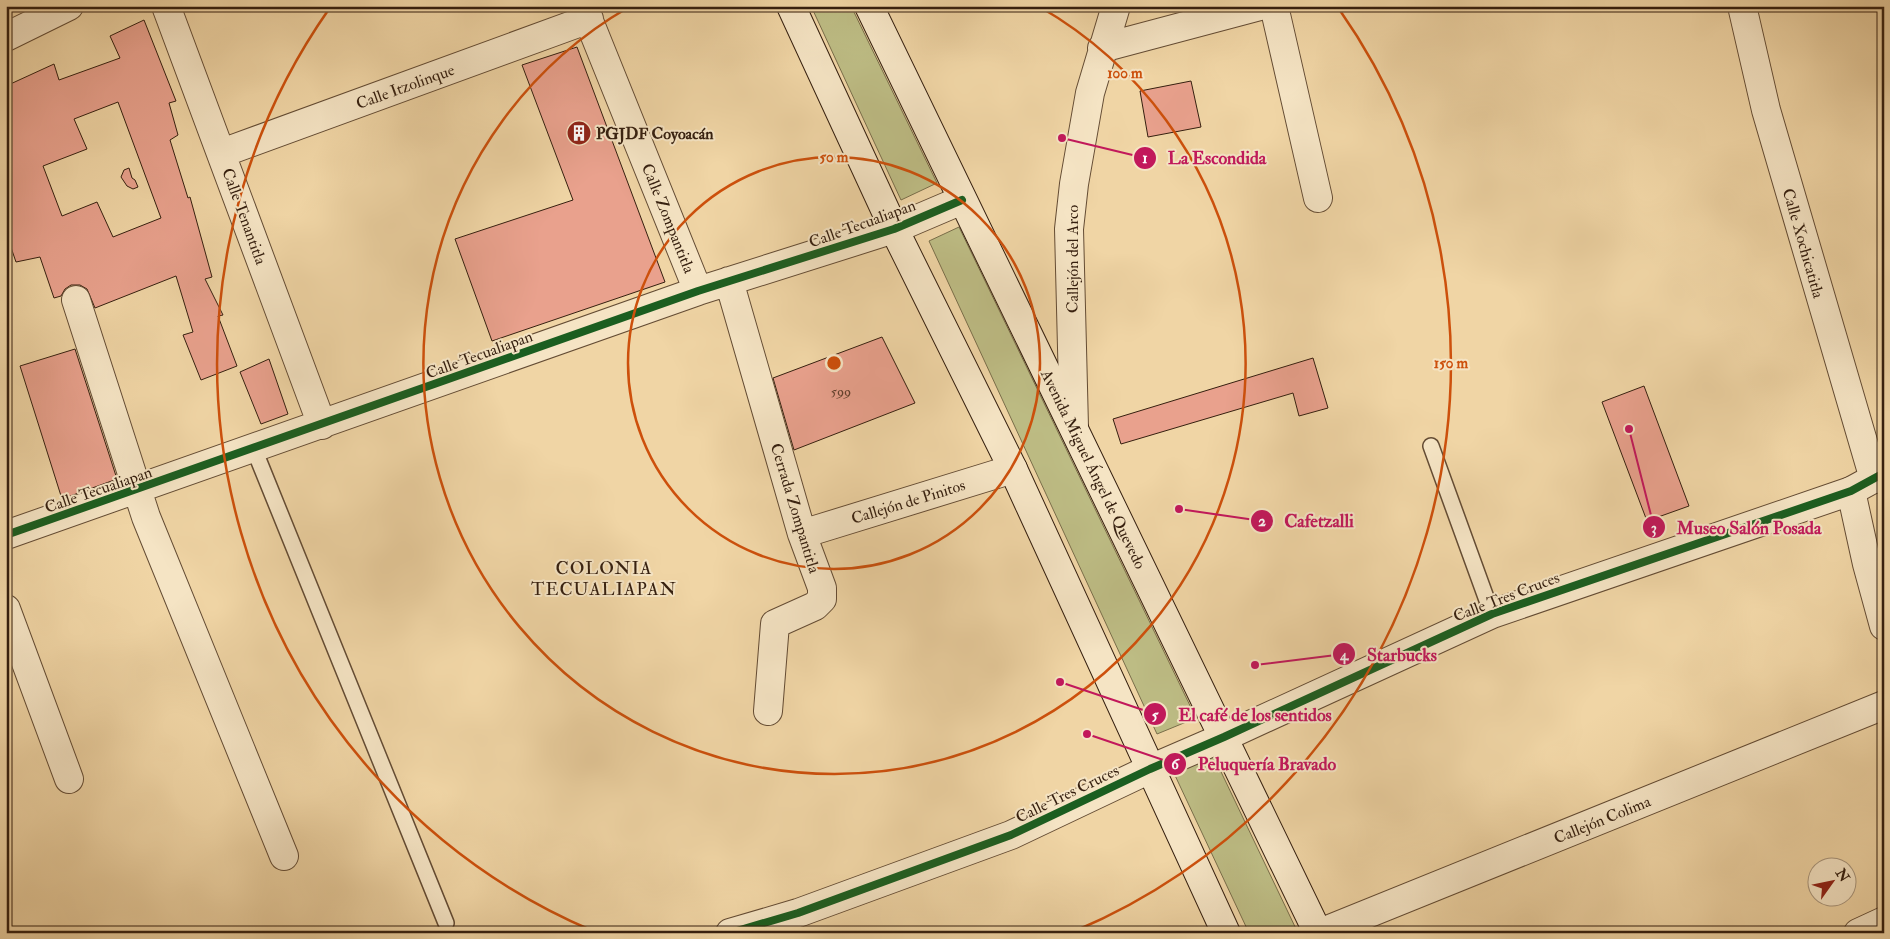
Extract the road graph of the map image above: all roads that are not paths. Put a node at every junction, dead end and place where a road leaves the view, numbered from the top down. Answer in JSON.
{"nodes":[{"id":1,"x":69,"y":6,"type":"edge"},
{"id":2,"x":166,"y":6,"type":"edge"},
{"id":3,"x":791,"y":6,"type":"edge"},
{"id":4,"x":869,"y":6,"type":"edge"},
{"id":5,"x":1116,"y":6,"type":"edge"},
{"id":6,"x":1260,"y":6,"type":"edge"},
{"id":7,"x":1274,"y":6,"type":"edge"},
{"id":8,"x":1742,"y":6,"type":"edge"},
{"id":9,"x":586,"y":12,"type":"edge"},
{"id":10,"x":6,"y":37,"type":"edge"},
{"id":11,"x":1102,"y":48,"type":"junction"},
{"id":12,"x":222,"y":153,"type":"junction"},
{"id":13,"x":1318,"y":198,"type":"dead end"},
{"id":14,"x":962,"y":200,"type":"junction"},
{"id":15,"x":894,"y":229,"type":"junction"},
{"id":16,"x":729,"y":281,"type":"junction"},
{"id":17,"x":698,"y":290,"type":"junction"},
{"id":18,"x":76,"y":300,"type":"dead end"},
{"id":19,"x":322,"y":425,"type":"junction"},
{"id":20,"x":1074,"y":428,"type":"junction"},
{"id":21,"x":1431,"y":446,"type":"dead end"},
{"id":22,"x":254,"y":449,"type":"junction"},
{"id":23,"x":1014,"y":469,"type":"junction"},
{"id":24,"x":1869,"y":481,"type":"edge"},
{"id":25,"x":138,"y":491,"type":"junction"},
{"id":26,"x":802,"y":534,"type":"junction"},
{"id":27,"x":6,"y":536,"type":"edge"},
{"id":28,"x":6,"y":609,"type":"edge"},
{"id":29,"x":1492,"y":614,"type":"junction"},
{"id":30,"x":1884,"y":626,"type":"edge"},
{"id":31,"x":1884,"y":704,"type":"edge"},
{"id":32,"x":768,"y":711,"type":"dead end"},
{"id":33,"x":1224,"y":737,"type":"junction"},
{"id":34,"x":1150,"y":769,"type":"junction"},
{"id":35,"x":69,"y":779,"type":"dead end"},
{"id":36,"x":284,"y":856,"type":"dead end"},
{"id":37,"x":1884,"y":921,"type":"edge"},
{"id":38,"x":446,"y":923,"type":"dead end"},
{"id":39,"x":730,"y":933,"type":"edge"},
{"id":40,"x":1226,"y":933,"type":"edge"},
{"id":41,"x":1319,"y":933,"type":"edge"},
{"id":42,"x":1858,"y":933,"type":"edge"}],
"edges":[{"from":1,"to":10,"type":"street"},
{"from":2,"to":12,"type":"street","name":"Calle Tenantitla"},
{"from":3,"to":15,"type":"street"},
{"from":4,"to":14,"type":"street","name":"Avenida Miguel Ángel de Quevedo"},
{"from":5,"to":11,"type":"street","name":"Callejón del Arco"},
{"from":6,"to":11,"type":"street"},
{"from":7,"to":13,"type":"street"},
{"from":8,"to":24,"type":"street","name":"Calle Xochicatitla"},
{"from":9,"to":12,"type":"street","name":"Calle Itzolinque"},
{"from":9,"to":17,"type":"street","name":"Calle Zompantitla"},
{"from":11,"to":20,"type":"street","name":"Callejón del Arco"},
{"from":12,"to":19,"type":"street","name":"Calle Tenantitla"},
{"from":14,"to":15,"type":"street","name":"Calle Tecualiapan"},
{"from":14,"to":20,"type":"street","name":"Avenida Miguel Ángel de Quevedo"},
{"from":15,"to":16,"type":"street","name":"Calle Tecualiapan"},
{"from":15,"to":23,"type":"street"},
{"from":16,"to":17,"type":"street","name":"Calle Tecualiapan"},
{"from":16,"to":26,"type":"street","name":"Cerrada Zompantitla"},
{"from":17,"to":19,"type":"street","name":"Calle Tecualiapan"},
{"from":18,"to":25,"type":"street"},
{"from":19,"to":22,"type":"street","name":"Calle Tecualiapan"},
{"from":20,"to":33,"type":"street","name":"Avenida Miguel Ángel de Quevedo"},
{"from":21,"to":29,"type":"lane"},
{"from":22,"to":25,"type":"street","name":"Calle Tecualiapan"},
{"from":22,"to":38,"type":"lane"},
{"from":23,"to":26,"type":"street","name":"Callejón de Pinitos"},
{"from":23,"to":34,"type":"street"},
{"from":24,"to":29,"type":"street","name":"Calle Tres Cruces"},
{"from":24,"to":30,"type":"street","name":"Calle Xochicatitla"},
{"from":25,"to":27,"type":"street","name":"Calle Tecualiapan"},
{"from":25,"to":36,"type":"street"},
{"from":26,"to":32,"type":"street","name":"Cerrada Zompantitla"},
{"from":28,"to":35,"type":"street"},
{"from":29,"to":33,"type":"street","name":"Calle Tres Cruces"},
{"from":31,"to":41,"type":"street","name":"Callejón Colima"},
{"from":33,"to":34,"type":"street","name":"Calle Tres Cruces"},
{"from":33,"to":41,"type":"street","name":"Avenida Miguel Ángel de Quevedo"},
{"from":34,"to":39,"type":"street","name":"Calle Tres Cruces"},
{"from":34,"to":40,"type":"street"},
{"from":37,"to":42,"type":"street"}]}
